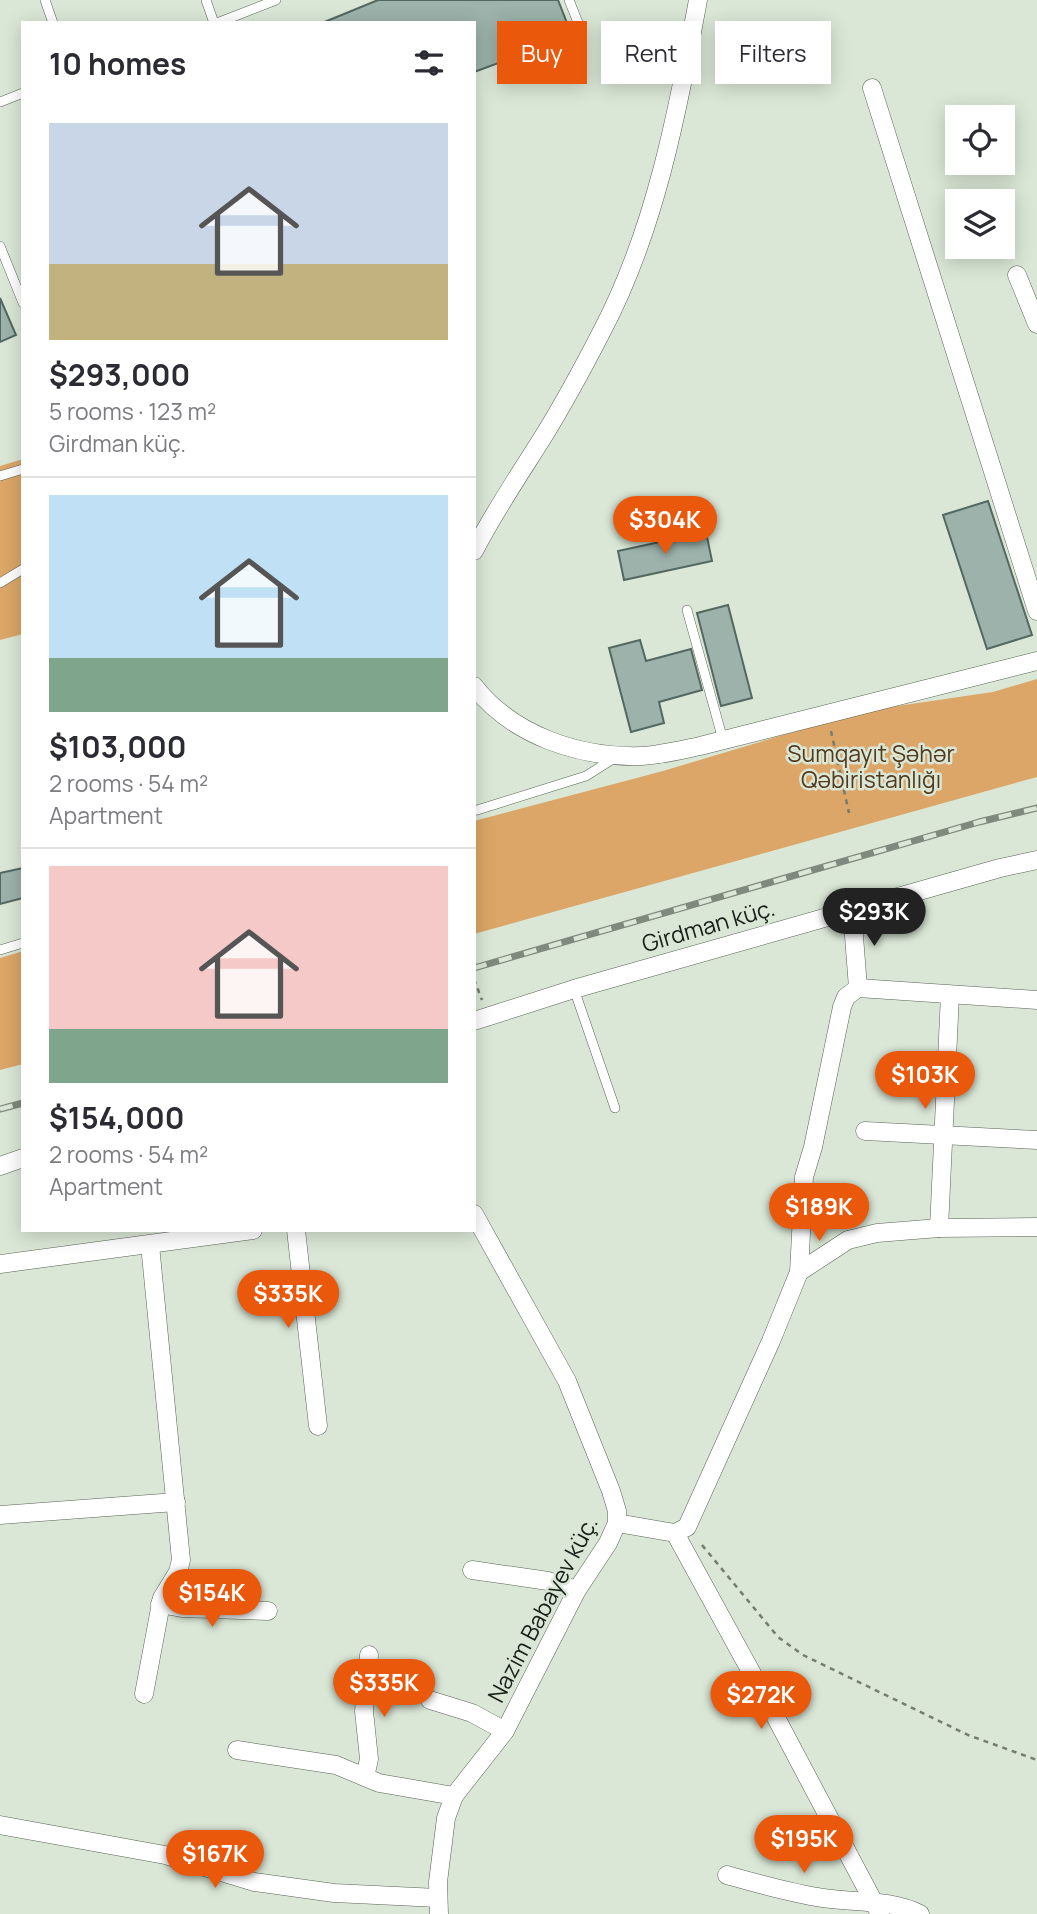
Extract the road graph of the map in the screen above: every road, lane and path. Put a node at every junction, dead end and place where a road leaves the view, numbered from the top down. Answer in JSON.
{"nodes":[{"id":1,"x":46,"y":0,"type":"edge"},
{"id":2,"x":206,"y":0,"type":"edge"},
{"id":3,"x":276,"y":0,"type":"edge"},
{"id":4,"x":569,"y":0,"type":"edge"},
{"id":5,"x":698,"y":0,"type":"edge"},
{"id":6,"x":52,"y":21,"type":"edge"},
{"id":7,"x":214,"y":21,"type":"edge"},
{"id":8,"x":220,"y":21,"type":"edge"},
{"id":9,"x":577,"y":21,"type":"edge"},
{"id":10,"x":872,"y":88,"type":"dead end"},
{"id":11,"x":21,"y":94,"type":"edge"},
{"id":12,"x":0,"y":102,"type":"edge"},
{"id":13,"x":0,"y":246,"type":"edge"},
{"id":14,"x":1017,"y":275,"type":"dead end"},
{"id":15,"x":21,"y":298,"type":"edge"},
{"id":16,"x":1037,"y":324,"type":"edge"},
{"id":17,"x":21,"y":470,"type":"edge"},
{"id":18,"x":0,"y":476,"type":"edge"},
{"id":19,"x":476,"y":547,"type":"edge"},
{"id":20,"x":21,"y":570,"type":"edge"},
{"id":21,"x":0,"y":583,"type":"edge"},
{"id":22,"x":687,"y":610,"type":"dead end"},
{"id":23,"x":1037,"y":611,"type":"edge"},
{"id":24,"x":1037,"y":662,"type":"edge"},
{"id":25,"x":476,"y":688,"type":"edge"},
{"id":26,"x":827,"y":714,"type":"junction"},
{"id":27,"x":723,"y":740,"type":"junction"},
{"id":28,"x":618,"y":756,"type":"junction"},
{"id":29,"x":476,"y":810,"type":"edge"},
{"id":30,"x":849,"y":813,"type":"dead end"},
{"id":31,"x":1037,"y":860,"type":"edge"},
{"id":32,"x":852,"y":910,"type":"junction"},
{"id":33,"x":21,"y":944,"type":"edge"},
{"id":34,"x":0,"y":950,"type":"edge"},
{"id":35,"x":858,"y":988,"type":"junction"},
{"id":36,"x":575,"y":989,"type":"junction"},
{"id":37,"x":476,"y":990,"type":"edge"},
{"id":38,"x":950,"y":995,"type":"junction"},
{"id":39,"x":1037,"y":1000,"type":"edge"},
{"id":40,"x":481,"y":1018,"type":"edge"},
{"id":41,"x":615,"y":1108,"type":"dead end"},
{"id":42,"x":865,"y":1131,"type":"dead end"},
{"id":43,"x":943,"y":1135,"type":"junction"},
{"id":44,"x":1037,"y":1140,"type":"edge"},
{"id":45,"x":21,"y":1159,"type":"edge"},
{"id":46,"x":0,"y":1166,"type":"edge"},
{"id":47,"x":476,"y":1218,"type":"edge"},
{"id":48,"x":1037,"y":1227,"type":"edge"},
{"id":49,"x":939,"y":1228,"type":"junction"},
{"id":50,"x":239,"y":1232,"type":"edge"},
{"id":51,"x":296,"y":1232,"type":"edge"},
{"id":52,"x":150,"y":1245,"type":"junction"},
{"id":53,"x":0,"y":1264,"type":"edge"},
{"id":54,"x":799,"y":1272,"type":"junction"},
{"id":55,"x":318,"y":1426,"type":"dead end"},
{"id":56,"x":176,"y":1502,"type":"junction"},
{"id":57,"x":0,"y":1515,"type":"edge"},
{"id":58,"x":617,"y":1523,"type":"junction"},
{"id":59,"x":681,"y":1530,"type":"junction"},
{"id":60,"x":472,"y":1570,"type":"dead end"},
{"id":61,"x":577,"y":1590,"type":"junction"},
{"id":62,"x":160,"y":1604,"type":"junction"},
{"id":63,"x":268,"y":1611,"type":"dead end"},
{"id":64,"x":369,"y":1655,"type":"dead end"},
{"id":65,"x":144,"y":1694,"type":"dead end"},
{"id":66,"x":430,"y":1700,"type":"dead end"},
{"id":67,"x":505,"y":1731,"type":"junction"},
{"id":68,"x":237,"y":1750,"type":"dead end"},
{"id":69,"x":1037,"y":1760,"type":"edge"},
{"id":70,"x":365,"y":1776,"type":"junction"},
{"id":71,"x":454,"y":1796,"type":"junction"},
{"id":72,"x":0,"y":1825,"type":"edge"},
{"id":73,"x":727,"y":1875,"type":"dead end"},
{"id":74,"x":438,"y":1906,"type":"edge"},
{"id":75,"x":878,"y":1908,"type":"edge"},
{"id":76,"x":920,"y":1914,"type":"edge"}],
"edges":[{"from":1,"to":6,"type":"lane"},
{"from":2,"to":7,"type":"lane"},
{"from":3,"to":8,"type":"lane"},
{"from":4,"to":9,"type":"lane"},
{"from":5,"to":19,"type":"street"},
{"from":10,"to":23,"type":"street"},
{"from":11,"to":12,"type":"lane"},
{"from":13,"to":15,"type":"lane"},
{"from":14,"to":16,"type":"street"},
{"from":17,"to":18,"type":"lane"},
{"from":20,"to":21,"type":"lane"},
{"from":22,"to":27,"type":"lane"},
{"from":24,"to":26,"type":"street"},
{"from":25,"to":28,"type":"street"},
{"from":26,"to":27,"type":"street"},
{"from":26,"to":30,"type":"path"},
{"from":27,"to":28,"type":"street"},
{"from":28,"to":29,"type":"lane"},
{"from":31,"to":32,"type":"street","name":"Girdman küç."},
{"from":32,"to":35,"type":"street"},
{"from":32,"to":36,"type":"street","name":"Girdman küç."},
{"from":33,"to":34,"type":"lane"},
{"from":35,"to":38,"type":"street"},
{"from":35,"to":54,"type":"street"},
{"from":36,"to":40,"type":"street","name":"Girdman küç."},
{"from":36,"to":41,"type":"lane"},
{"from":37,"to":40,"type":"path"},
{"from":38,"to":39,"type":"street"},
{"from":38,"to":43,"type":"street"},
{"from":42,"to":43,"type":"street"},
{"from":43,"to":44,"type":"street"},
{"from":43,"to":49,"type":"street"},
{"from":45,"to":46,"type":"street"},
{"from":47,"to":58,"type":"street","name":"Nazim Babayev küç."},
{"from":48,"to":49,"type":"street"},
{"from":49,"to":54,"type":"street"},
{"from":50,"to":52,"type":"street"},
{"from":51,"to":55,"type":"street"},
{"from":52,"to":53,"type":"street"},
{"from":52,"to":56,"type":"street"},
{"from":54,"to":59,"type":"street"},
{"from":56,"to":57,"type":"street"},
{"from":56,"to":62,"type":"street"},
{"from":58,"to":59,"type":"street"},
{"from":58,"to":61,"type":"street","name":"Nazim Babayev küç."},
{"from":59,"to":69,"type":"path"},
{"from":59,"to":75,"type":"street"},
{"from":60,"to":61,"type":"street"},
{"from":61,"to":67,"type":"street","name":"Nazim Babayev küç."},
{"from":62,"to":63,"type":"street"},
{"from":62,"to":65,"type":"street"},
{"from":64,"to":70,"type":"street"},
{"from":66,"to":67,"type":"street"},
{"from":67,"to":71,"type":"street","name":"Nazim Babayev küç."},
{"from":68,"to":70,"type":"street"},
{"from":70,"to":71,"type":"street"},
{"from":71,"to":74,"type":"street","name":"Nazim Babayev küç."},
{"from":72,"to":74,"type":"street"},
{"from":73,"to":75,"type":"street"},
{"from":75,"to":76,"type":"street"}]}
